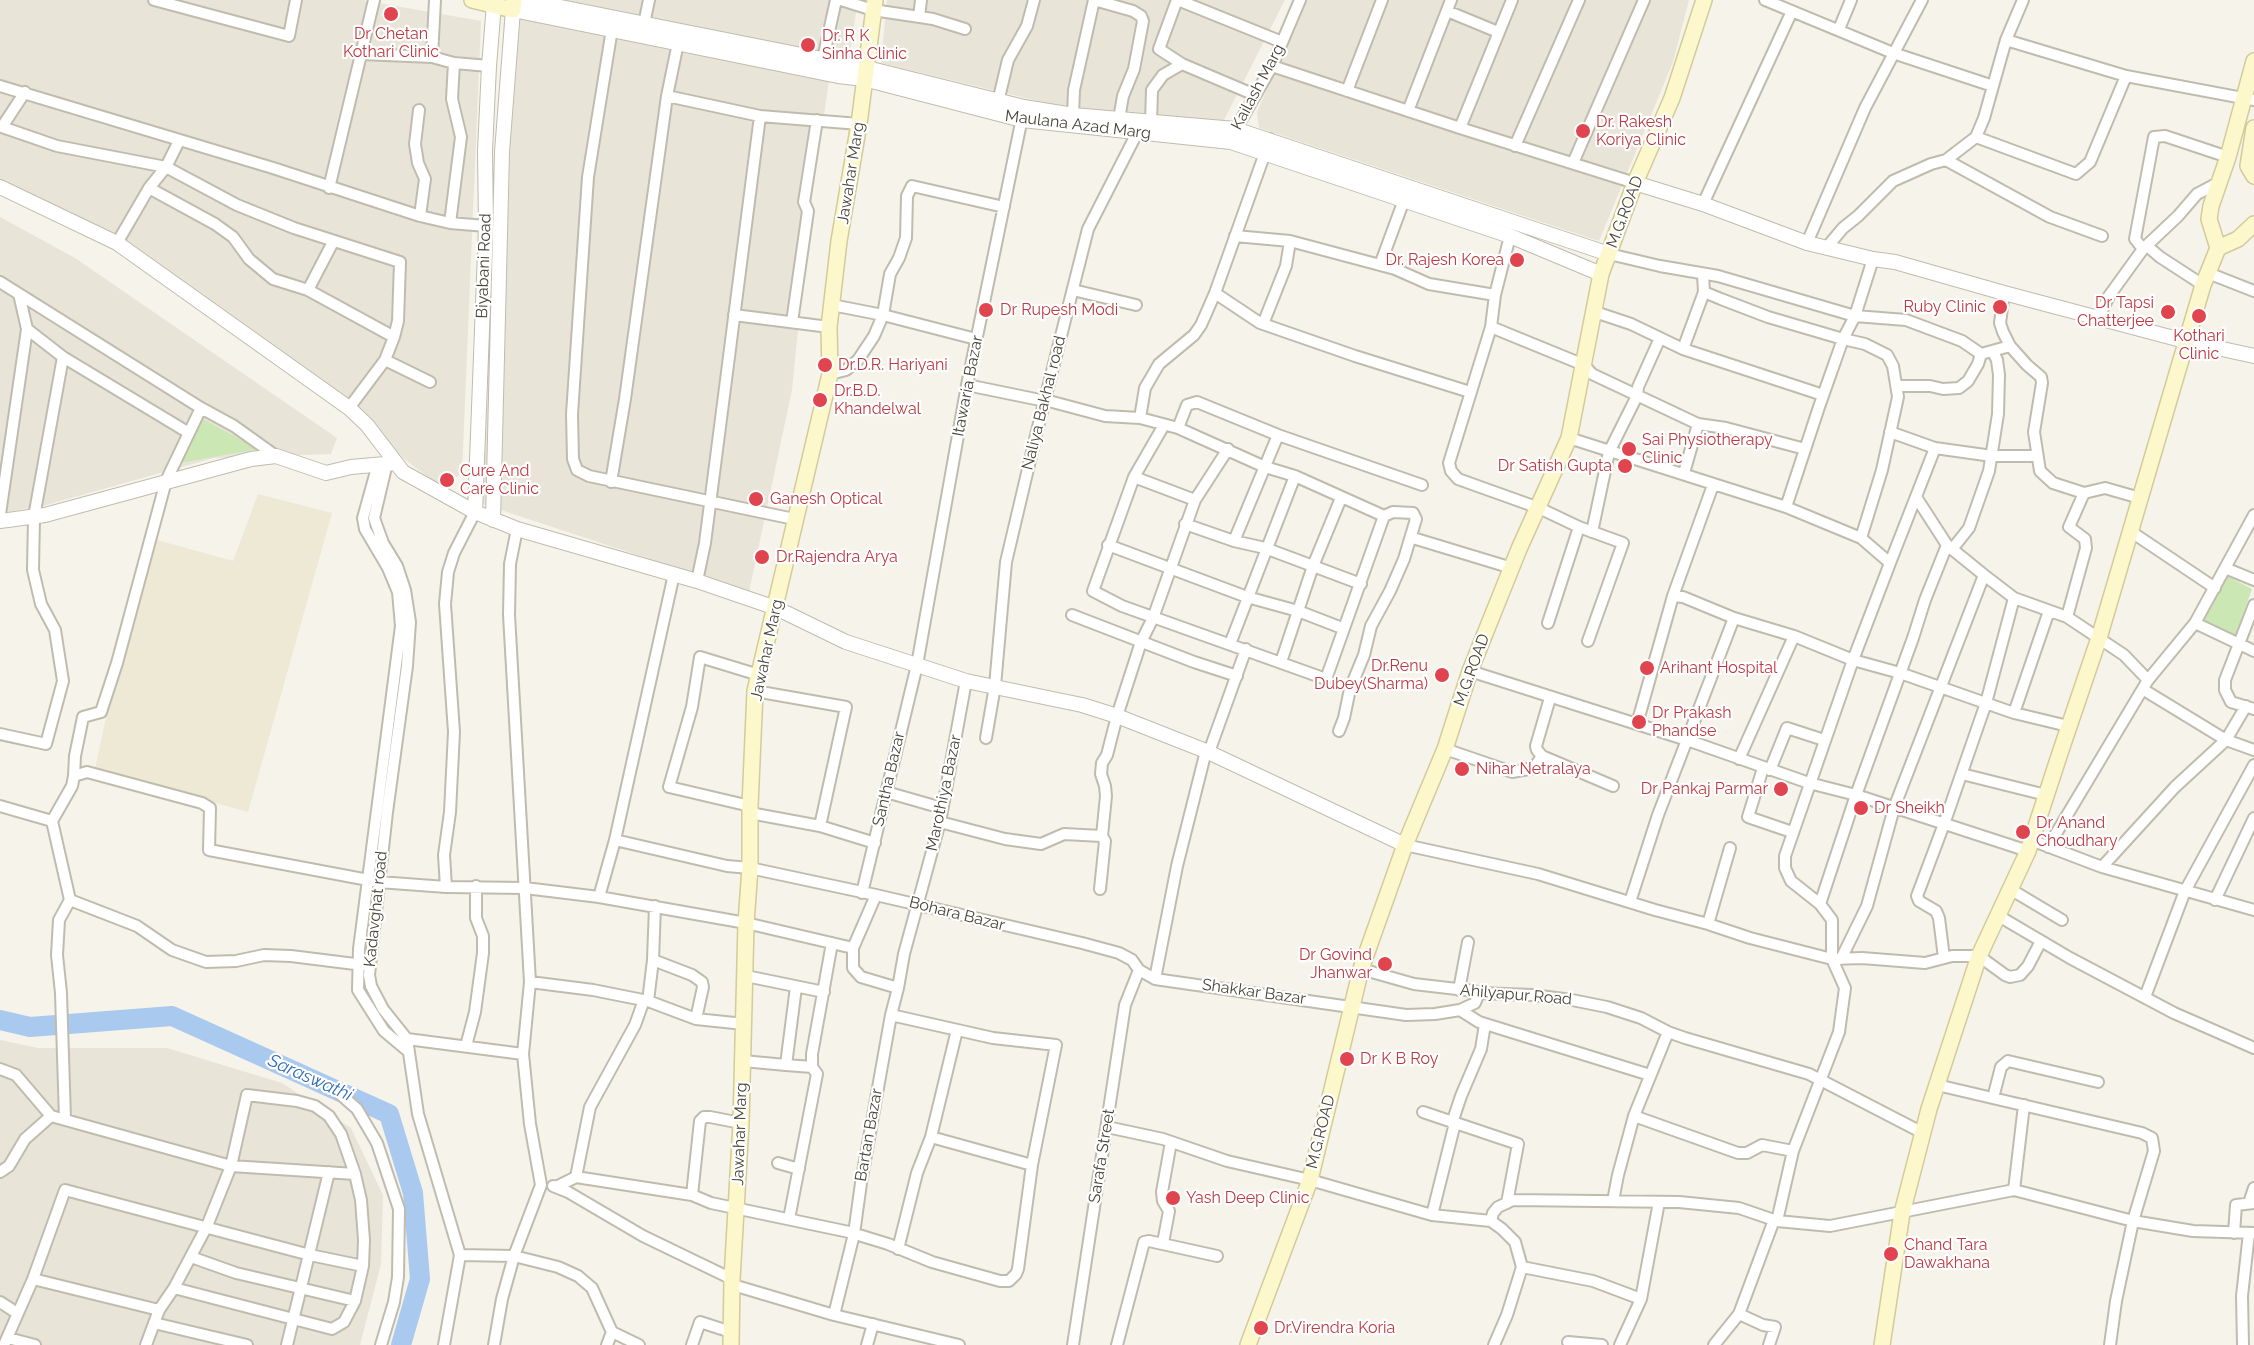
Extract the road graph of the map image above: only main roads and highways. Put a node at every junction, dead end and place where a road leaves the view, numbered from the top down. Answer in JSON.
{"nodes":[{"id":1,"x":472,"y":0,"type":"edge"},
{"id":2,"x":1704,"y":0,"type":"edge"},
{"id":3,"x":494,"y":2,"type":"edge"},
{"id":4,"x":517,"y":3,"type":"edge"},
{"id":5,"x":874,"y":5,"type":"edge"},
{"id":6,"x":2254,"y":61,"type":"edge"},
{"id":7,"x":2249,"y":100,"type":"edge"},
{"id":8,"x":2254,"y":128,"type":"edge"},
{"id":9,"x":2254,"y":176,"type":"edge"},
{"id":10,"x":2254,"y":225,"type":"edge"},
{"id":11,"x":2218,"y":248,"type":"junction"},
{"id":12,"x":731,"y":1339,"type":"edge"},
{"id":13,"x":1248,"y":1345,"type":"edge"},
{"id":14,"x":1882,"y":1345,"type":"edge"}],
"edges":[{"from":1,"to":3,"type":"main road","name":"Maulana Azad Marg"},
{"from":2,"to":13,"type":"main road","name":"M.G.ROAD"},
{"from":3,"to":4,"type":"main road","name":"Maulana Azad Marg"},
{"from":5,"to":12,"type":"main road","name":"Jawahar Marg"},
{"from":6,"to":7,"type":"main road"},
{"from":7,"to":11,"type":"main road"},
{"from":8,"to":9,"type":"main road"},
{"from":10,"to":11,"type":"main road"},
{"from":11,"to":14,"type":"main road"}]}
